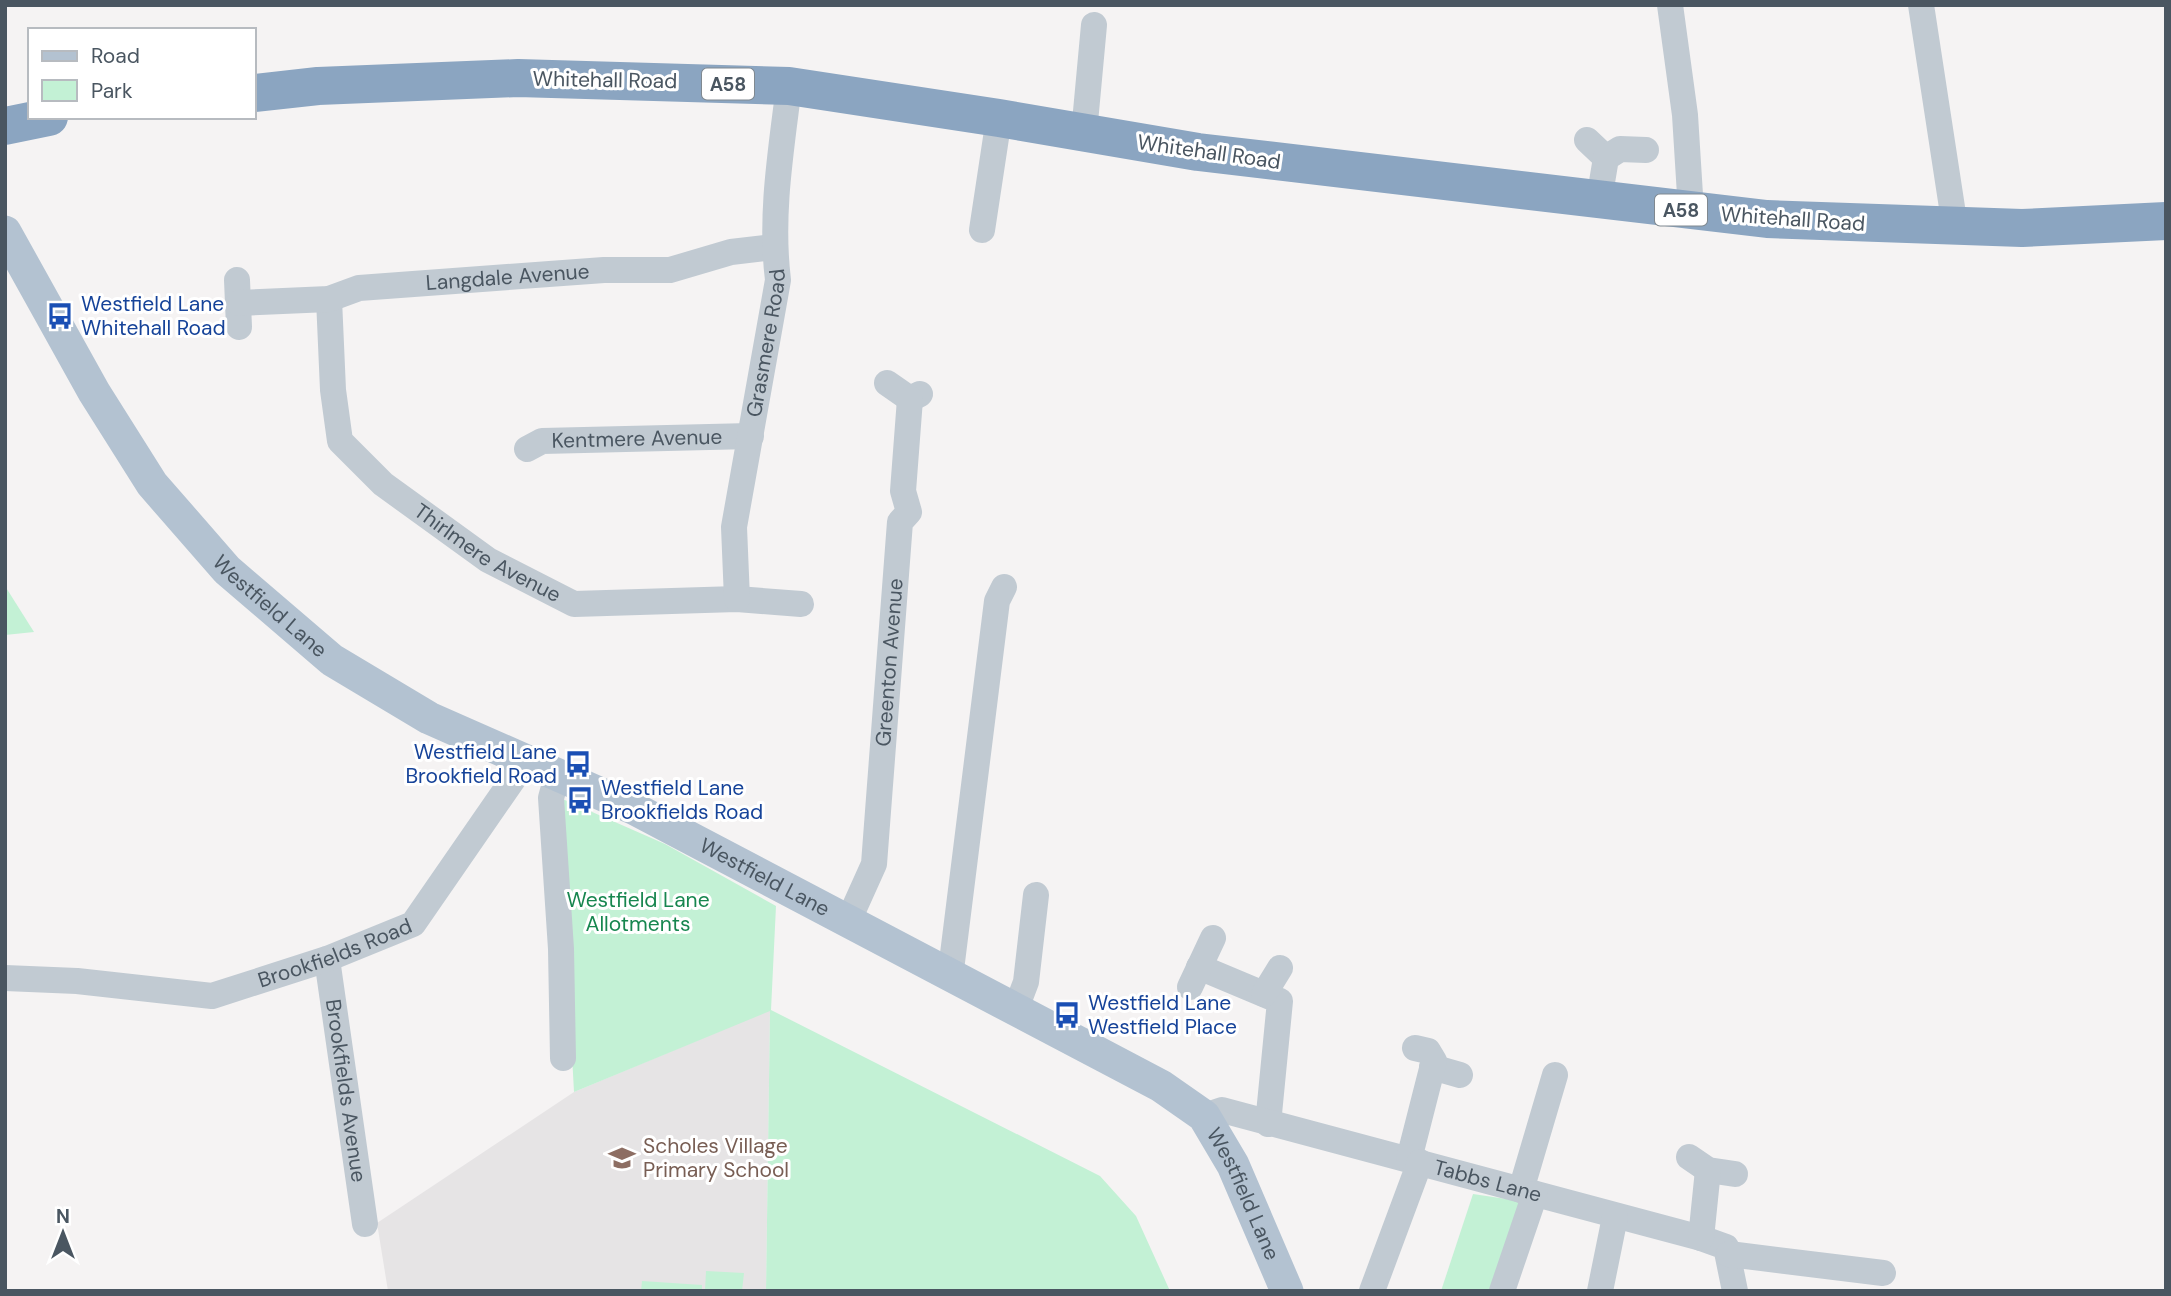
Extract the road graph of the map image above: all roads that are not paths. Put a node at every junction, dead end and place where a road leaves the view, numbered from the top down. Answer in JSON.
{"nodes":[{"id":1,"x":1670,"y":5,"type":"edge"},
{"id":2,"x":1921,"y":5,"type":"edge"},
{"id":3,"x":1094,"y":24,"type":"dead end"},
{"id":4,"x":789,"y":86,"type":"junction"},
{"id":5,"x":256,"y":93,"type":"edge"},
{"id":6,"x":999,"y":118,"type":"junction"},
{"id":7,"x":40,"y":119,"type":"edge"},
{"id":8,"x":5,"y":127,"type":"edge"},
{"id":9,"x":1084,"y":133,"type":"junction"},
{"id":10,"x":1587,"y":140,"type":"dead end"},
{"id":11,"x":1646,"y":150,"type":"dead end"},
{"id":12,"x":1606,"y":159,"type":"junction"},
{"id":13,"x":1600,"y":200,"type":"junction"},
{"id":14,"x":1691,"y":211,"type":"junction"},
{"id":15,"x":2166,"y":221,"type":"edge"},
{"id":16,"x":1955,"y":227,"type":"junction"},
{"id":17,"x":982,"y":230,"type":"dead end"},
{"id":18,"x":7,"y":237,"type":"edge"},
{"id":19,"x":774,"y":247,"type":"junction"},
{"id":20,"x":329,"y":299,"type":"junction"},
{"id":21,"x":239,"y":303,"type":"dead end"},
{"id":22,"x":887,"y":383,"type":"dead end"},
{"id":23,"x":751,"y":436,"type":"junction"},
{"id":24,"x":527,"y":449,"type":"dead end"},
{"id":25,"x":1004,"y":587,"type":"dead end"},
{"id":26,"x":737,"y":598,"type":"junction"},
{"id":27,"x":801,"y":604,"type":"dead end"},
{"id":28,"x":525,"y":762,"type":"junction"},
{"id":29,"x":557,"y":776,"type":"junction"},
{"id":30,"x":1036,"y":895,"type":"dead end"},
{"id":31,"x":848,"y":924,"type":"junction"},
{"id":32,"x":1213,"y":938,"type":"dead end"},
{"id":33,"x":327,"y":959,"type":"junction"},
{"id":34,"x":1280,"y":968,"type":"dead end"},
{"id":35,"x":5,"y":978,"type":"edge"},
{"id":36,"x":950,"y":978,"type":"junction"},
{"id":37,"x":1264,"y":995,"type":"junction"},
{"id":38,"x":1015,"y":1011,"type":"junction"},
{"id":39,"x":563,"y":1058,"type":"dead end"},
{"id":40,"x":1460,"y":1075,"type":"dead end"},
{"id":41,"x":1555,"y":1075,"type":"dead end"},
{"id":42,"x":1204,"y":1116,"type":"junction"},
{"id":43,"x":1268,"y":1124,"type":"junction"},
{"id":44,"x":1415,"y":1160,"type":"junction"},
{"id":45,"x":1735,"y":1174,"type":"dead end"},
{"id":46,"x":1528,"y":1192,"type":"junction"},
{"id":47,"x":1615,"y":1217,"type":"junction"},
{"id":48,"x":365,"y":1224,"type":"dead end"},
{"id":49,"x":1701,"y":1238,"type":"junction"},
{"id":50,"x":1729,"y":1254,"type":"junction"},
{"id":51,"x":1883,"y":1273,"type":"dead end"},
{"id":52,"x":1287,"y":1291,"type":"edge"},
{"id":53,"x":1372,"y":1291,"type":"edge"},
{"id":54,"x":1502,"y":1291,"type":"edge"},
{"id":55,"x":1600,"y":1291,"type":"edge"},
{"id":56,"x":1735,"y":1291,"type":"edge"}],
"edges":[{"from":1,"to":14,"type":"street"},
{"from":2,"to":16,"type":"street"},
{"from":3,"to":9,"type":"street"},
{"from":4,"to":5,"type":"highway","name":"Whitehall Road","number":"A58"},
{"from":4,"to":6,"type":"highway","name":"Whitehall Road","number":"A58"},
{"from":4,"to":19,"type":"street","name":"Grasmere Road"},
{"from":6,"to":9,"type":"highway","name":"Whitehall Road","number":"A58"},
{"from":6,"to":17,"type":"street"},
{"from":7,"to":8,"type":"highway"},
{"from":9,"to":13,"type":"highway","name":"Whitehall Road","number":"A58"},
{"from":10,"to":12,"type":"street"},
{"from":11,"to":12,"type":"street"},
{"from":12,"to":13,"type":"street"},
{"from":13,"to":14,"type":"highway","name":"Whitehall Road","number":"A58"},
{"from":14,"to":16,"type":"highway","name":"Whitehall Road","number":"A58"},
{"from":15,"to":16,"type":"highway","name":"Whitehall Road","number":"A58"},
{"from":18,"to":28,"type":"main road","name":"Westfield Lane"},
{"from":19,"to":20,"type":"street","name":"Langdale Avenue"},
{"from":19,"to":23,"type":"street","name":"Grasmere Road"},
{"from":20,"to":21,"type":"street","name":"Langdale Avenue"},
{"from":20,"to":26,"type":"street","name":"Thirlmere Avenue"},
{"from":22,"to":31,"type":"street","name":"Greenton Avenue"},
{"from":23,"to":24,"type":"street","name":"Kentmere Avenue"},
{"from":23,"to":26,"type":"street","name":"Grasmere Road"},
{"from":25,"to":36,"type":"street"},
{"from":26,"to":27,"type":"street","name":"Thirlmere Avenue"},
{"from":28,"to":29,"type":"main road","name":"Westfield Lane"},
{"from":28,"to":33,"type":"street","name":"Brookfields Road"},
{"from":29,"to":31,"type":"main road","name":"Westfield Lane"},
{"from":29,"to":39,"type":"street"},
{"from":30,"to":38,"type":"street"},
{"from":31,"to":36,"type":"main road","name":"Westfield Lane"},
{"from":32,"to":37,"type":"street"},
{"from":33,"to":35,"type":"street","name":"Brookfields Road"},
{"from":33,"to":48,"type":"street","name":"Brookfields Avenue"},
{"from":34,"to":37,"type":"street"},
{"from":36,"to":38,"type":"main road","name":"Westfield Lane"},
{"from":37,"to":43,"type":"street"},
{"from":38,"to":42,"type":"main road","name":"Westfield Lane"},
{"from":40,"to":44,"type":"street"},
{"from":41,"to":46,"type":"street"},
{"from":42,"to":43,"type":"street","name":"Tabbs Lane"},
{"from":42,"to":52,"type":"main road","name":"Westfield Lane"},
{"from":43,"to":44,"type":"street","name":"Tabbs Lane"},
{"from":44,"to":46,"type":"street","name":"Tabbs Lane"},
{"from":44,"to":53,"type":"street"},
{"from":45,"to":49,"type":"street"},
{"from":46,"to":47,"type":"street","name":"Tabbs Lane"},
{"from":46,"to":54,"type":"street"},
{"from":47,"to":49,"type":"street","name":"Tabbs Lane"},
{"from":47,"to":55,"type":"street"},
{"from":49,"to":50,"type":"street","name":"Tabbs Lane"},
{"from":50,"to":51,"type":"street"},
{"from":50,"to":56,"type":"street"}]}
